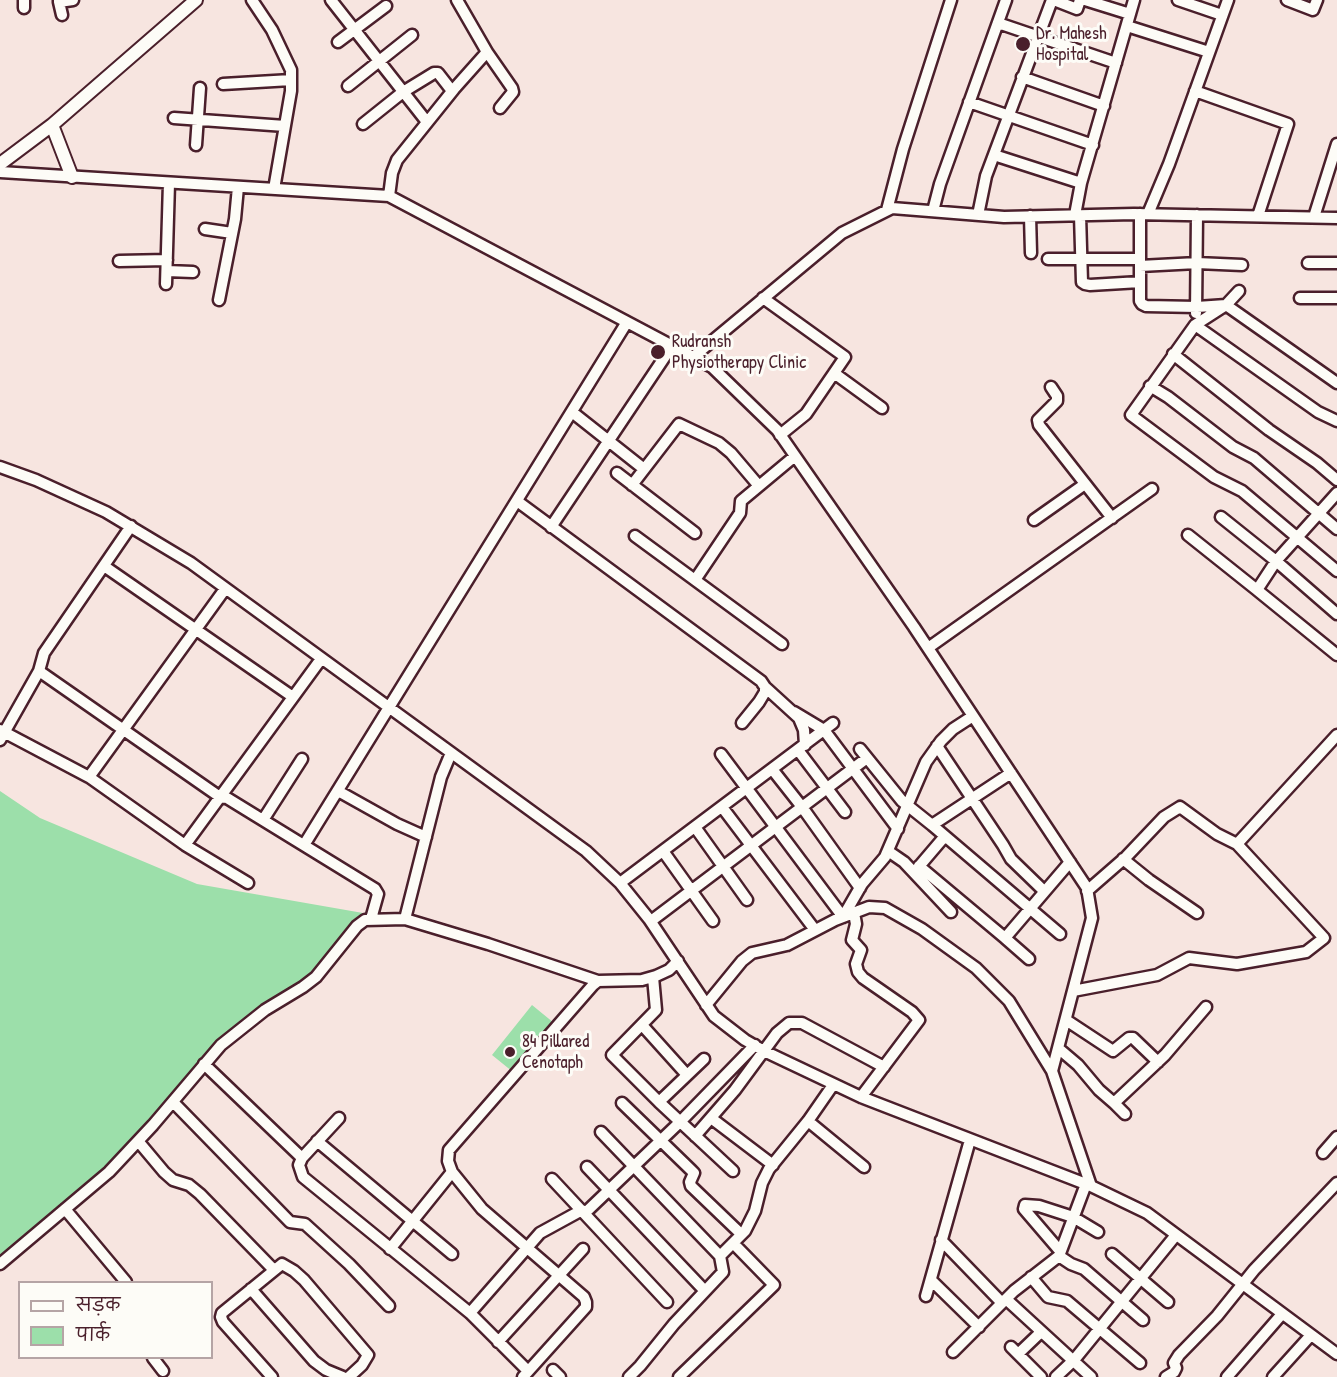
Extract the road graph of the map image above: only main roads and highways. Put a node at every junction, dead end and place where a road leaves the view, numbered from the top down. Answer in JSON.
{"nodes":[{"id":1,"x":196,"y":0,"type":"edge"},
{"id":2,"x":52,"y":124,"type":"junction"},
{"id":3,"x":0,"y":164,"type":"edge"},
{"id":4,"x":72,"y":177,"type":"road end"}],
"edges":[{"from":1,"to":2,"type":"main road"},
{"from":2,"to":3,"type":"main road"},
{"from":2,"to":4,"type":"main road"}]}
